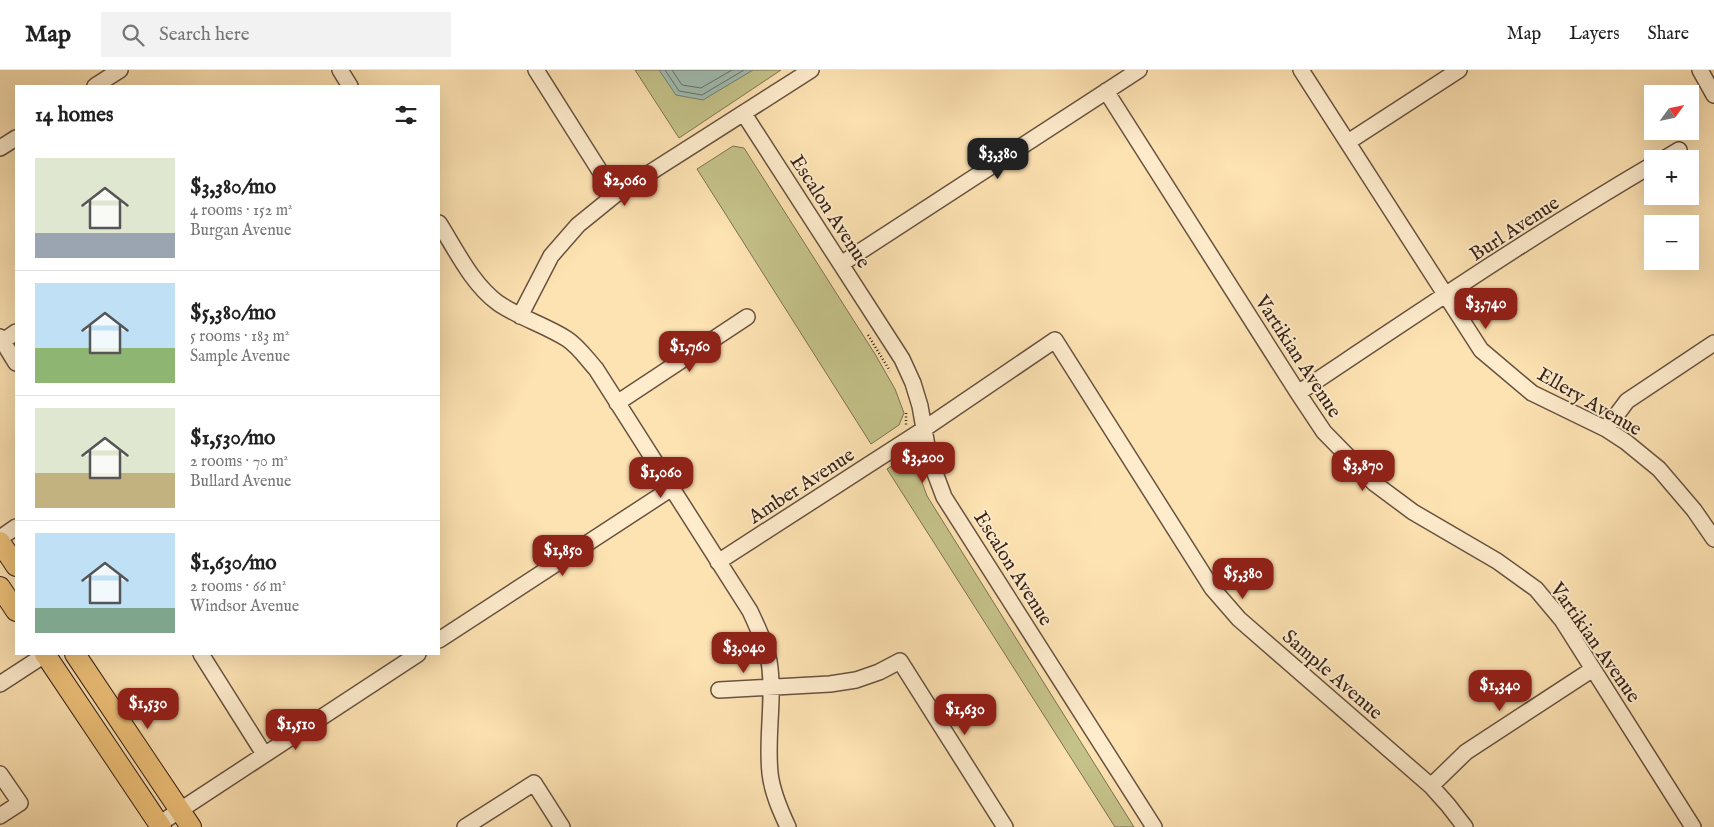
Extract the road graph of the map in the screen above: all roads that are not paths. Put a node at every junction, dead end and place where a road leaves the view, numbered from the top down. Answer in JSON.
{"nodes":[{"id":1,"x":120,"y":70,"type":"edge"},
{"id":2,"x":340,"y":70,"type":"edge"},
{"id":3,"x":536,"y":70,"type":"edge"},
{"id":4,"x":811,"y":70,"type":"edge"},
{"id":5,"x":1139,"y":70,"type":"edge"},
{"id":6,"x":1301,"y":70,"type":"edge"},
{"id":7,"x":1459,"y":70,"type":"edge"},
{"id":8,"x":1700,"y":70,"type":"edge"},
{"id":9,"x":97,"y":85,"type":"edge"},
{"id":10,"x":349,"y":85,"type":"edge"},
{"id":11,"x":1712,"y":89,"type":"edge"},
{"id":12,"x":1106,"y":91,"type":"junction"},
{"id":13,"x":744,"y":114,"type":"junction"},
{"id":14,"x":15,"y":139,"type":"edge"},
{"id":15,"x":1348,"y":142,"type":"junction"},
{"id":16,"x":0,"y":148,"type":"edge"},
{"id":17,"x":1644,"y":170,"type":"edge"},
{"id":18,"x":615,"y":195,"type":"junction"},
{"id":19,"x":440,"y":227,"type":"edge"},
{"id":20,"x":445,"y":247,"type":"edge"},
{"id":21,"x":841,"y":264,"type":"junction"},
{"id":22,"x":1445,"y":295,"type":"junction"},
{"id":23,"x":520,"y":316,"type":"junction"},
{"id":24,"x":747,"y":317,"type":"dead end"},
{"id":25,"x":15,"y":332,"type":"edge"},
{"id":26,"x":1,"y":339,"type":"edge"},
{"id":27,"x":1055,"y":340,"type":"joint"},
{"id":28,"x":1714,"y":343,"type":"edge"},
{"id":29,"x":15,"y":361,"type":"edge"},
{"id":30,"x":1298,"y":393,"type":"junction"},
{"id":31,"x":617,"y":403,"type":"junction"},
{"id":32,"x":1606,"y":429,"type":"junction"},
{"id":33,"x":924,"y":430,"type":"junction"},
{"id":34,"x":672,"y":488,"type":"junction"},
{"id":35,"x":15,"y":528,"type":"edge"},
{"id":36,"x":0,"y":538,"type":"edge"},
{"id":37,"x":1714,"y":540,"type":"edge"},
{"id":38,"x":0,"y":542,"type":"edge"},
{"id":39,"x":718,"y":562,"type":"junction"},
{"id":40,"x":15,"y":564,"type":"edge"},
{"id":41,"x":0,"y":587,"type":"edge"},
{"id":42,"x":15,"y":610,"type":"edge"},
{"id":43,"x":440,"y":639,"type":"edge"},
{"id":44,"x":44,"y":655,"type":"edge"},
{"id":45,"x":46,"y":655,"type":"edge"},
{"id":46,"x":76,"y":655,"type":"edge"},
{"id":47,"x":202,"y":655,"type":"edge"},
{"id":48,"x":416,"y":655,"type":"edge"},
{"id":49,"x":1593,"y":669,"type":"junction"},
{"id":50,"x":0,"y":684,"type":"edge"},
{"id":51,"x":771,"y":687,"type":"junction"},
{"id":52,"x":719,"y":690,"type":"dead end"},
{"id":53,"x":264,"y":754,"type":"junction"},
{"id":54,"x":0,"y":774,"type":"edge"},
{"id":55,"x":1431,"y":786,"type":"junction"},
{"id":56,"x":0,"y":816,"type":"edge"},
{"id":57,"x":185,"y":819,"type":"edge"},
{"id":58,"x":160,"y":826,"type":"edge"},
{"id":59,"x":466,"y":827,"type":"edge"},
{"id":60,"x":562,"y":827,"type":"edge"},
{"id":61,"x":788,"y":827,"type":"edge"},
{"id":62,"x":1005,"y":827,"type":"edge"},
{"id":63,"x":1154,"y":827,"type":"edge"},
{"id":64,"x":1465,"y":827,"type":"edge"},
{"id":65,"x":1693,"y":827,"type":"edge"}],
"edges":[{"from":1,"to":9,"type":"street"},
{"from":2,"to":10,"type":"street"},
{"from":3,"to":18,"type":"street"},
{"from":4,"to":13,"type":"street"},
{"from":5,"to":12,"type":"street"},
{"from":6,"to":15,"type":"street","name":"Ellery Avenue"},
{"from":7,"to":15,"type":"street"},
{"from":8,"to":11,"type":"street"},
{"from":12,"to":21,"type":"street"},
{"from":12,"to":30,"type":"street","name":"Vartikian Avenue"},
{"from":13,"to":18,"type":"street"},
{"from":13,"to":21,"type":"street","name":"Escalon Avenue"},
{"from":14,"to":16,"type":"street"},
{"from":15,"to":22,"type":"street","name":"Ellery Avenue"},
{"from":17,"to":22,"type":"street","name":"Burl Avenue"},
{"from":18,"to":23,"type":"street"},
{"from":19,"to":20,"type":"street"},
{"from":20,"to":23,"type":"street"},
{"from":21,"to":33,"type":"street","name":"Escalon Avenue"},
{"from":22,"to":30,"type":"street","name":"Burl Avenue"},
{"from":22,"to":32,"type":"street","name":"Ellery Avenue"},
{"from":23,"to":31,"type":"street"},
{"from":24,"to":31,"type":"street"},
{"from":25,"to":26,"type":"street"},
{"from":26,"to":29,"type":"street"},
{"from":27,"to":33,"type":"street","name":"Amber Avenue"},
{"from":27,"to":55,"type":"street","name":"Sample Avenue"},
{"from":28,"to":32,"type":"street"},
{"from":30,"to":49,"type":"street","name":"Vartikian Avenue"},
{"from":31,"to":34,"type":"street"},
{"from":32,"to":37,"type":"street","name":"Ellery Avenue"},
{"from":33,"to":39,"type":"street","name":"Amber Avenue"},
{"from":33,"to":63,"type":"street","name":"Escalon Avenue"},
{"from":34,"to":39,"type":"street"},
{"from":34,"to":43,"type":"street"},
{"from":35,"to":36,"type":"street"},
{"from":38,"to":40,"type":"main road"},
{"from":39,"to":51,"type":"street"},
{"from":41,"to":42,"type":"main road"},
{"from":44,"to":50,"type":"street"},
{"from":45,"to":58,"type":"main road"},
{"from":46,"to":57,"type":"main road"},
{"from":47,"to":53,"type":"street"},
{"from":48,"to":53,"type":"street"},
{"from":49,"to":55,"type":"street"},
{"from":49,"to":65,"type":"street","name":"Vartikian Avenue"},
{"from":51,"to":52,"type":"street"},
{"from":51,"to":61,"type":"street"},
{"from":51,"to":62,"type":"street"},
{"from":53,"to":57,"type":"street"},
{"from":54,"to":56,"type":"street"},
{"from":55,"to":64,"type":"street","name":"Sample Avenue"},
{"from":57,"to":58,"type":"street"},
{"from":59,"to":60,"type":"street"}]}
